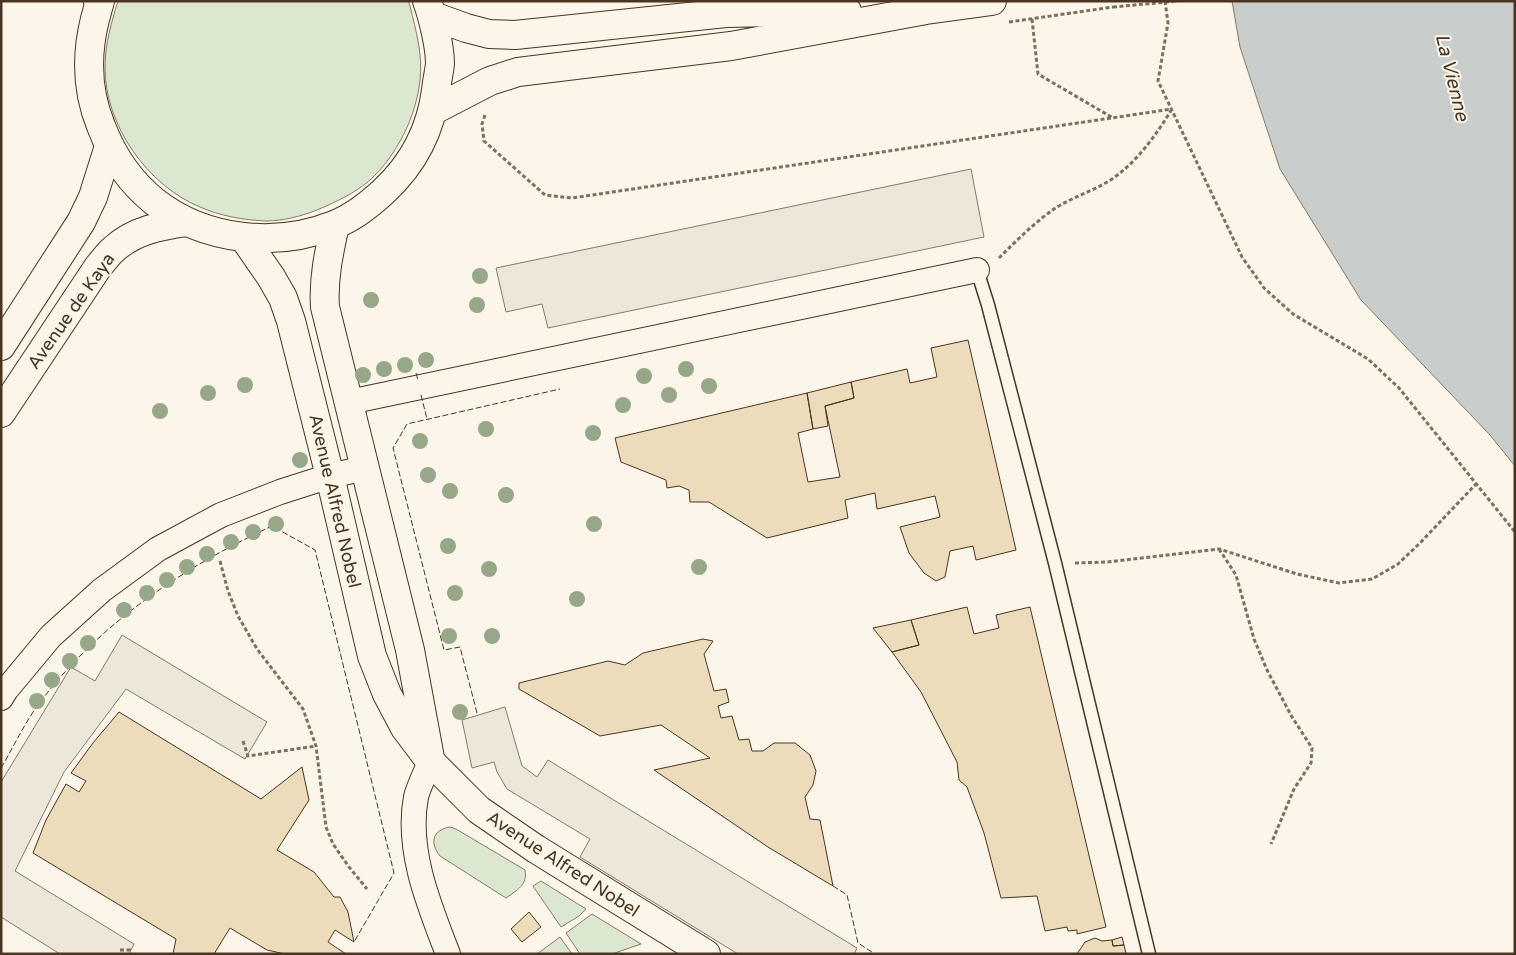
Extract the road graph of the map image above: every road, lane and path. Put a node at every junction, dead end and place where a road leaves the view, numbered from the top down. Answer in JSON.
{"nodes":[{"id":1,"x":1165,"y":1,"type":"edge"},
{"id":2,"x":1178,"y":1,"type":"edge"},
{"id":3,"x":99,"y":2,"type":"edge"},
{"id":4,"x":430,"y":8,"type":"edge"},
{"id":5,"x":926,"y":10,"type":"junction"},
{"id":6,"x":998,"y":12,"type":"edge"},
{"id":7,"x":1032,"y":19,"type":"junction"},
{"id":8,"x":1172,"y":109,"type":"junction"},
{"id":9,"x":434,"y":110,"type":"junction"},
{"id":10,"x":487,"y":112,"type":"dead end"},
{"id":11,"x":1113,"y":118,"type":"junction"},
{"id":12,"x":108,"y":146,"type":"junction"},
{"id":13,"x":187,"y":222,"type":"junction"},
{"id":14,"x":335,"y":225,"type":"junction"},
{"id":15,"x":244,"y":238,"type":"junction"},
{"id":16,"x":977,"y":270,"type":"junction"},
{"id":17,"x":1,"y":346,"type":"edge"},
{"id":18,"x":349,"y":402,"type":"junction"},
{"id":19,"x":1,"y":412,"type":"edge"},
{"id":20,"x":364,"y":468,"type":"junction"},
{"id":21,"x":330,"y":476,"type":"junction"},
{"id":22,"x":1476,"y":484,"type":"junction"},
{"id":23,"x":1515,"y":532,"type":"edge"},
{"id":24,"x":1219,"y":549,"type":"junction"},
{"id":25,"x":220,"y":560,"type":"dead end"},
{"id":26,"x":1055,"y":563,"type":"junction"},
{"id":27,"x":1,"y":698,"type":"edge"},
{"id":28,"x":244,"y":741,"type":"dead end"},
{"id":29,"x":316,"y":746,"type":"junction"},
{"id":30,"x":430,"y":762,"type":"junction"},
{"id":31,"x":1271,"y":844,"type":"dead end"},
{"id":32,"x":367,"y":889,"type":"dead end"},
{"id":33,"x":120,"y":950,"type":"dead end"},
{"id":34,"x":131,"y":954,"type":"edge"},
{"id":35,"x":448,"y":954,"type":"edge"},
{"id":36,"x":706,"y":954,"type":"edge"},
{"id":37,"x":1149,"y":954,"type":"edge"}],
"edges":[{"from":1,"to":8,"type":"path"},
{"from":2,"to":7,"type":"path","bridge":true},
{"from":3,"to":12,"type":"main road"},
{"from":4,"to":5,"type":"main road"},
{"from":4,"to":9,"type":"main road"},
{"from":5,"to":6,"type":"main road"},
{"from":5,"to":9,"type":"main road"},
{"from":6,"to":7,"type":"path"},
{"from":7,"to":11,"type":"path"},
{"from":8,"to":11,"type":"path"},
{"from":8,"to":16,"type":"path"},
{"from":8,"to":22,"type":"path"},
{"from":9,"to":14,"type":"main road"},
{"from":10,"to":11,"type":"path"},
{"from":12,"to":13,"type":"main road"},
{"from":12,"to":17,"type":"main road","name":"Avenue de Kaya"},
{"from":13,"to":15,"type":"main road"},
{"from":13,"to":19,"type":"main road","name":"Avenue de Kaya"},
{"from":14,"to":15,"type":"main road"},
{"from":14,"to":18,"type":"main road","name":"Avenue Alfred Nobel"},
{"from":15,"to":21,"type":"main road","name":"Avenue Alfred Nobel"},
{"from":16,"to":18,"type":"street"},
{"from":16,"to":26,"type":"lane"},
{"from":18,"to":20,"type":"main road","name":"Avenue Alfred Nobel"},
{"from":20,"to":21,"type":"street"},
{"from":20,"to":30,"type":"main road","name":"Avenue Alfred Nobel"},
{"from":21,"to":27,"type":"street"},
{"from":21,"to":30,"type":"main road","name":"Avenue Alfred Nobel"},
{"from":22,"to":23,"type":"path"},
{"from":22,"to":24,"type":"path"},
{"from":24,"to":26,"type":"path"},
{"from":24,"to":31,"type":"path"},
{"from":25,"to":29,"type":"path"},
{"from":26,"to":37,"type":"lane"},
{"from":28,"to":29,"type":"path"},
{"from":29,"to":32,"type":"path"},
{"from":30,"to":35,"type":"street"},
{"from":30,"to":36,"type":"main road","name":"Avenue Alfred Nobel"},
{"from":33,"to":34,"type":"path"}]}
